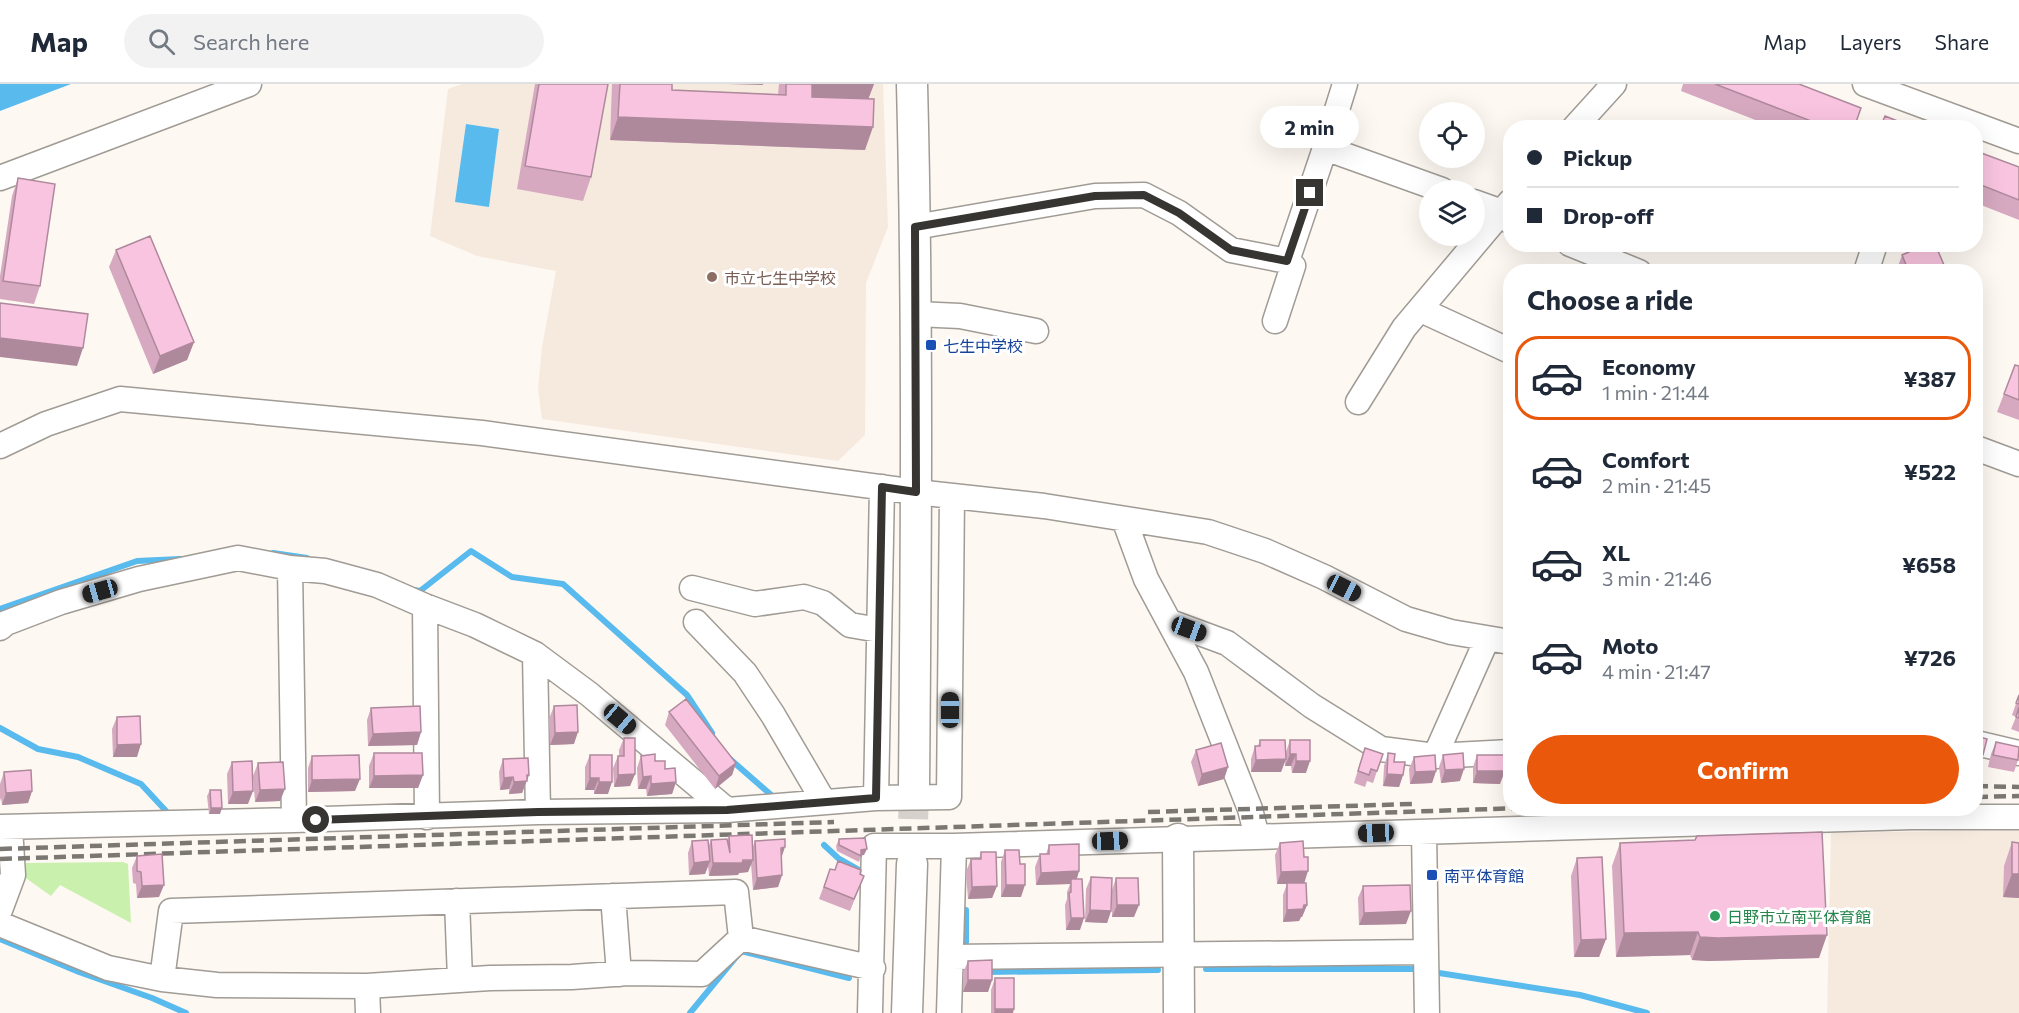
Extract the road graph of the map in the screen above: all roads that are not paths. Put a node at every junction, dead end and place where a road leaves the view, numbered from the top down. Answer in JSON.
{"nodes":[{"id":1,"x":249,"y":84,"type":"edge"},
{"id":2,"x":912,"y":84,"type":"edge"},
{"id":3,"x":1345,"y":84,"type":"edge"},
{"id":4,"x":1614,"y":84,"type":"edge"},
{"id":5,"x":1865,"y":84,"type":"edge"},
{"id":6,"x":1581,"y":120,"type":"edge"},
{"id":7,"x":1962,"y":120,"type":"edge"},
{"id":8,"x":1983,"y":128,"type":"edge"},
{"id":9,"x":2019,"y":141,"type":"edge"},
{"id":10,"x":1325,"y":148,"type":"junction"},
{"id":11,"x":0,"y":178,"type":"edge"},
{"id":12,"x":1419,"y":182,"type":"edge"},
{"id":13,"x":1485,"y":205,"type":"edge"},
{"id":14,"x":1503,"y":211,"type":"edge"},
{"id":15,"x":1503,"y":218,"type":"edge"},
{"id":16,"x":915,"y":227,"type":"junction"},
{"id":17,"x":1590,"y":252,"type":"edge"},
{"id":18,"x":1287,"y":261,"type":"junction"},
{"id":19,"x":1619,"y":264,"type":"edge"},
{"id":20,"x":1421,"y":310,"type":"junction"},
{"id":21,"x":916,"y":314,"type":"junction"},
{"id":22,"x":1275,"y":321,"type":"dead end"},
{"id":23,"x":1036,"y":331,"type":"dead end"},
{"id":24,"x":1503,"y":348,"type":"edge"},
{"id":25,"x":1358,"y":402,"type":"dead end"},
{"id":26,"x":0,"y":446,"type":"edge"},
{"id":27,"x":1983,"y":451,"type":"edge"},
{"id":28,"x":2019,"y":464,"type":"edge"},
{"id":29,"x":882,"y":487,"type":"junction"},
{"id":30,"x":916,"y":492,"type":"junction"},
{"id":31,"x":952,"y":496,"type":"junction"},
{"id":32,"x":1124,"y":519,"type":"junction"},
{"id":33,"x":290,"y":568,"type":"junction"},
{"id":34,"x":692,"y":588,"type":"dead end"},
{"id":35,"x":425,"y":606,"type":"junction"},
{"id":36,"x":696,"y":622,"type":"dead end"},
{"id":37,"x":1170,"y":622,"type":"junction"},
{"id":38,"x":0,"y":628,"type":"edge"},
{"id":39,"x":879,"y":630,"type":"junction"},
{"id":40,"x":1486,"y":639,"type":"junction"},
{"id":41,"x":1503,"y":641,"type":"edge"},
{"id":42,"x":535,"y":654,"type":"junction"},
{"id":43,"x":1983,"y":745,"type":"edge"},
{"id":44,"x":1503,"y":752,"type":"edge"},
{"id":45,"x":2019,"y":753,"type":"edge"},
{"id":46,"x":1435,"y":756,"type":"junction"},
{"id":47,"x":914,"y":788,"type":"tunnel mouth"},
{"id":48,"x":876,"y":798,"type":"junction"},
{"id":49,"x":824,"y":802,"type":"junction"},
{"id":50,"x":727,"y":810,"type":"junction"},
{"id":51,"x":538,"y":812,"type":"junction"},
{"id":52,"x":427,"y":817,"type":"junction"},
{"id":53,"x":2019,"y":817,"type":"edge"},
{"id":54,"x":294,"y":820,"type":"junction"},
{"id":55,"x":5,"y":827,"type":"edge"},
{"id":56,"x":1424,"y":832,"type":"junction"},
{"id":57,"x":1257,"y":837,"type":"junction"},
{"id":58,"x":1178,"y":839,"type":"junction"},
{"id":59,"x":954,"y":846,"type":"junction"},
{"id":60,"x":912,"y":864,"type":"tunnel mouth"},
{"id":61,"x":614,"y":896,"type":"junction"},
{"id":62,"x":457,"y":901,"type":"junction"},
{"id":63,"x":0,"y":910,"type":"edge"},
{"id":64,"x":0,"y":924,"type":"edge"},
{"id":65,"x":741,"y":938,"type":"junction"},
{"id":66,"x":1426,"y":952,"type":"junction"},
{"id":67,"x":1179,"y":955,"type":"junction"},
{"id":68,"x":951,"y":957,"type":"junction"},
{"id":69,"x":873,"y":968,"type":"junction"},
{"id":70,"x":619,"y":974,"type":"junction"},
{"id":71,"x":162,"y":979,"type":"junction"},
{"id":72,"x":460,"y":979,"type":"junction"},
{"id":73,"x":367,"y":986,"type":"junction"},
{"id":74,"x":368,"y":1013,"type":"edge"},
{"id":75,"x":870,"y":1013,"type":"edge"},
{"id":76,"x":907,"y":1013,"type":"edge"},
{"id":77,"x":948,"y":1013,"type":"edge"},
{"id":78,"x":1179,"y":1013,"type":"edge"},
{"id":79,"x":1427,"y":1013,"type":"edge"}],
"edges":[{"from":1,"to":11,"type":"street"},
{"from":2,"to":16,"type":"street"},
{"from":3,"to":10,"type":"street"},
{"from":4,"to":6,"type":"street"},
{"from":5,"to":7,"type":"street"},
{"from":8,"to":9,"type":"street"},
{"from":10,"to":12,"type":"street"},
{"from":10,"to":18,"type":"street"},
{"from":13,"to":14,"type":"street"},
{"from":15,"to":20,"type":"street"},
{"from":16,"to":18,"type":"street"},
{"from":16,"to":21,"type":"street"},
{"from":17,"to":19,"type":"street"},
{"from":18,"to":22,"type":"street"},
{"from":20,"to":24,"type":"street"},
{"from":20,"to":25,"type":"street"},
{"from":21,"to":23,"type":"street"},
{"from":21,"to":30,"type":"street"},
{"from":26,"to":29,"type":"street"},
{"from":27,"to":28,"type":"street"},
{"from":29,"to":30,"type":"street"},
{"from":29,"to":39,"type":"street"},
{"from":30,"to":31,"type":"street"},
{"from":30,"to":47,"type":"street"},
{"from":31,"to":32,"type":"street"},
{"from":31,"to":48,"type":"street"},
{"from":32,"to":37,"type":"street"},
{"from":32,"to":40,"type":"street"},
{"from":33,"to":35,"type":"street"},
{"from":33,"to":38,"type":"street"},
{"from":33,"to":54,"type":"street"},
{"from":34,"to":39,"type":"street"},
{"from":35,"to":42,"type":"street"},
{"from":35,"to":52,"type":"street"},
{"from":36,"to":49,"type":"street"},
{"from":37,"to":46,"type":"street"},
{"from":37,"to":57,"type":"street"},
{"from":39,"to":48,"type":"street"},
{"from":40,"to":41,"type":"street"},
{"from":40,"to":46,"type":"street"},
{"from":42,"to":50,"type":"street"},
{"from":42,"to":51,"type":"street"},
{"from":43,"to":45,"type":"street"},
{"from":44,"to":46,"type":"street"},
{"from":48,"to":49,"type":"street"},
{"from":49,"to":50,"type":"street"},
{"from":50,"to":51,"type":"street"},
{"from":51,"to":52,"type":"street"},
{"from":52,"to":54,"type":"street"},
{"from":53,"to":56,"type":"street"},
{"from":54,"to":55,"type":"street"},
{"from":55,"to":63,"type":"street"},
{"from":56,"to":57,"type":"street"},
{"from":56,"to":66,"type":"street"},
{"from":57,"to":58,"type":"street"},
{"from":58,"to":59,"type":"street"},
{"from":58,"to":67,"type":"street"},
{"from":59,"to":68,"type":"street"},
{"from":59,"to":69,"type":"street"},
{"from":60,"to":76,"type":"street"},
{"from":61,"to":62,"type":"street"},
{"from":61,"to":65,"type":"street"},
{"from":61,"to":70,"type":"street"},
{"from":62,"to":71,"type":"street"},
{"from":62,"to":72,"type":"street"},
{"from":64,"to":71,"type":"street"},
{"from":65,"to":69,"type":"street"},
{"from":65,"to":70,"type":"street"},
{"from":66,"to":67,"type":"street"},
{"from":66,"to":79,"type":"street"},
{"from":67,"to":68,"type":"street"},
{"from":67,"to":78,"type":"street"},
{"from":68,"to":77,"type":"street"},
{"from":69,"to":75,"type":"street"},
{"from":70,"to":72,"type":"street"},
{"from":71,"to":73,"type":"street"},
{"from":72,"to":73,"type":"street"},
{"from":73,"to":74,"type":"street"}]}
